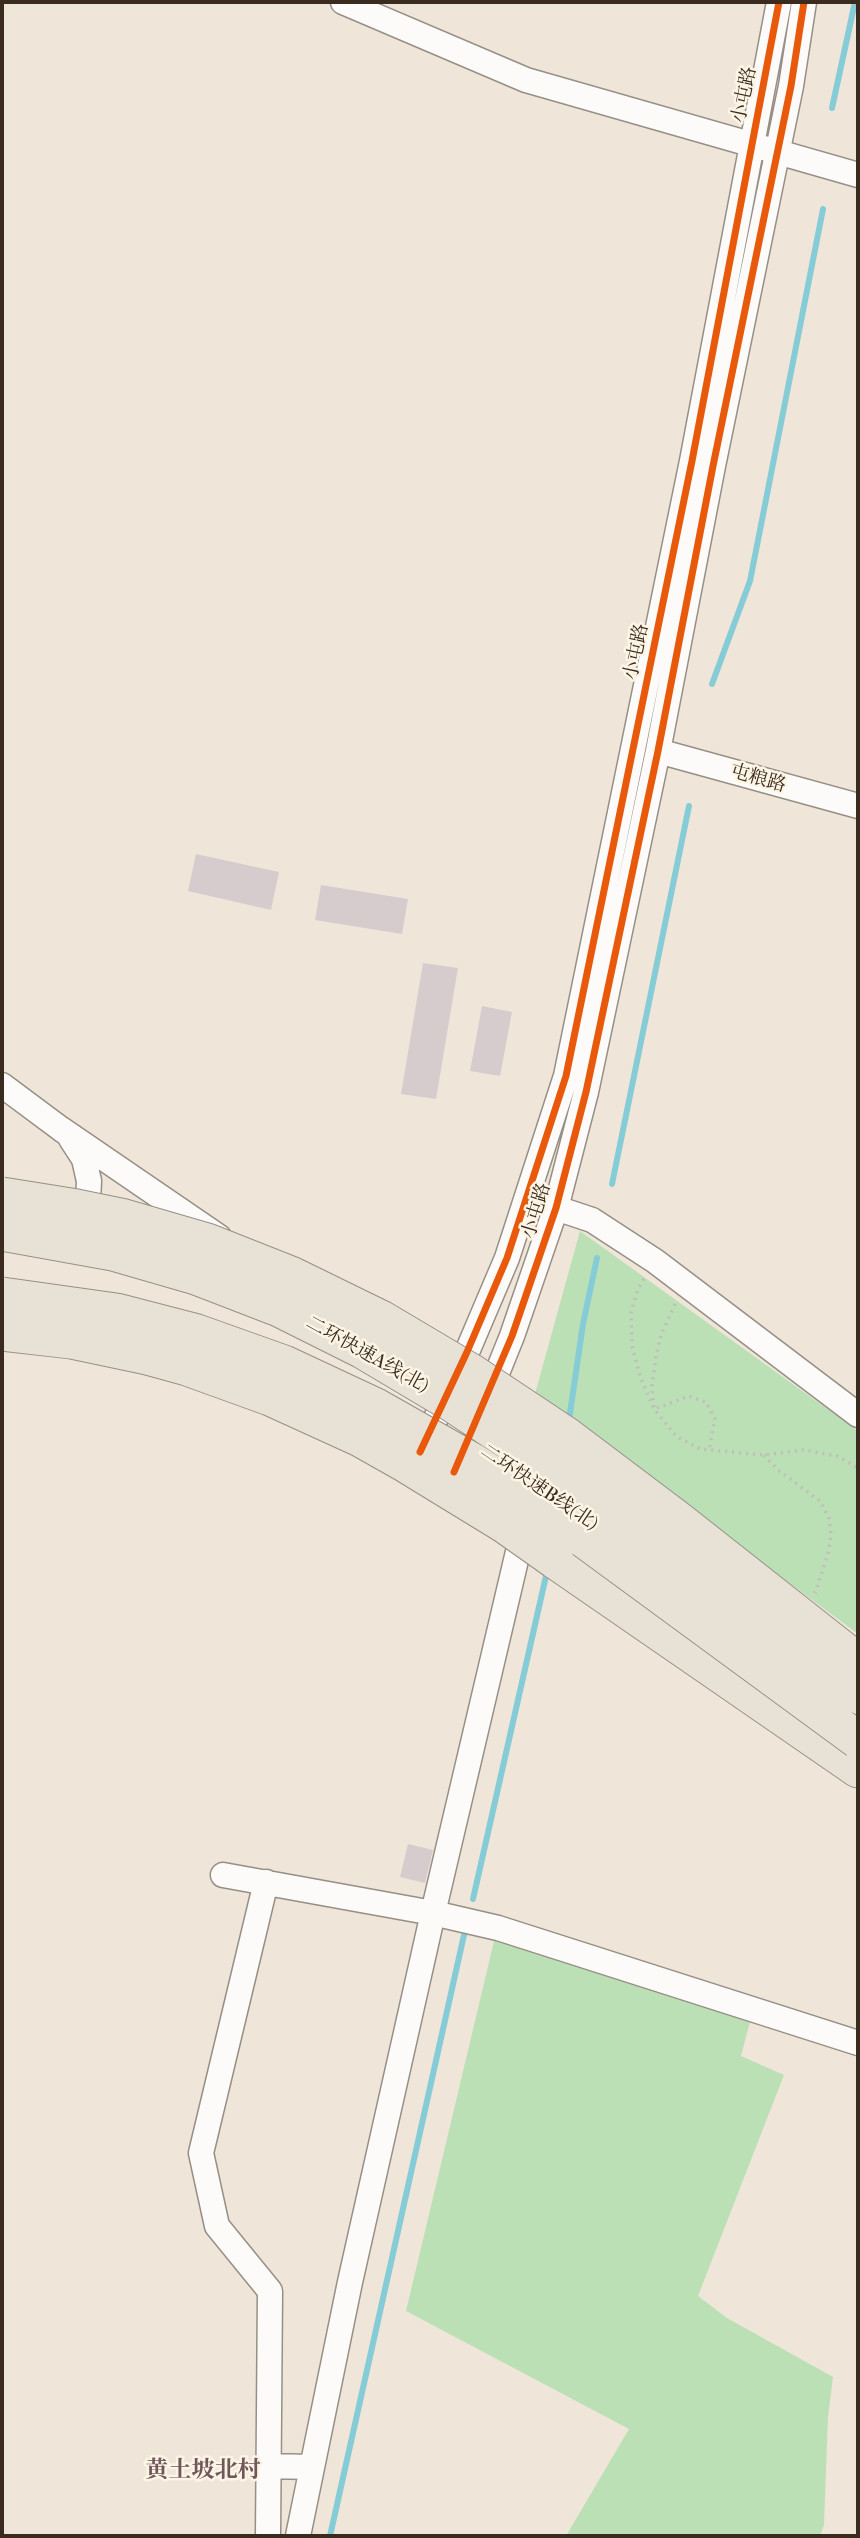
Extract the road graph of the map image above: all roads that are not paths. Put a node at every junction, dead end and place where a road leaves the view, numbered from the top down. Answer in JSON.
{"nodes":[{"id":1,"x":343,"y":2,"type":"edge"},
{"id":2,"x":779,"y":2,"type":"edge"},
{"id":3,"x":804,"y":2,"type":"edge"},
{"id":4,"x":751,"y":143,"type":"junction"},
{"id":5,"x":777,"y":151,"type":"junction"},
{"id":6,"x":858,"y":176,"type":"edge"},
{"id":7,"x":658,"y":751,"type":"junction"},
{"id":8,"x":858,"y":806,"type":"edge"},
{"id":9,"x":2,"y":1085,"type":"edge"},
{"id":10,"x":61,"y":1129,"type":"junction"},
{"id":11,"x":2,"y":1196,"type":"edge"},
{"id":12,"x":556,"y":1208,"type":"junction"},
{"id":13,"x":2,"y":1232,"type":"edge"},
{"id":14,"x":38,"y":1250,"type":"dead end"},
{"id":15,"x":2,"y":1296,"type":"edge"},
{"id":16,"x":2,"y":1332,"type":"edge"},
{"id":17,"x":442,"y":1383,"type":"dead end"},
{"id":18,"x":858,"y":1415,"type":"edge"},
{"id":19,"x":420,"y":1452,"type":"dead end"},
{"id":20,"x":454,"y":1472,"type":"dead end"},
{"id":21,"x":527,"y":1518,"type":"dead end"},
{"id":22,"x":858,"y":1662,"type":"edge"},
{"id":23,"x":858,"y":1695,"type":"edge"},
{"id":24,"x":858,"y":1740,"type":"edge"},
{"id":25,"x":858,"y":1769,"type":"edge"},
{"id":26,"x":223,"y":1875,"type":"dead end"},
{"id":27,"x":266,"y":1882,"type":"junction"},
{"id":28,"x":432,"y":1913,"type":"junction"},
{"id":29,"x":858,"y":2043,"type":"edge"},
{"id":30,"x":268,"y":2466,"type":"junction"},
{"id":31,"x":312,"y":2467,"type":"junction"},
{"id":32,"x":268,"y":2536,"type":"edge"},
{"id":33,"x":298,"y":2536,"type":"edge"}],
"edges":[{"from":1,"to":4,"type":"street"},
{"from":2,"to":4,"type":"street","name":"小屯路"},
{"from":3,"to":5,"type":"street","name":"小屯路"},
{"from":4,"to":5,"type":"street"},
{"from":4,"to":19,"type":"street","name":"小屯路"},
{"from":5,"to":6,"type":"street"},
{"from":5,"to":7,"type":"street","name":"小屯路"},
{"from":7,"to":8,"type":"street","name":"屯粮路"},
{"from":7,"to":12,"type":"street","name":"小屯路"},
{"from":9,"to":10,"type":"street"},
{"from":10,"to":14,"type":"street"},
{"from":10,"to":17,"type":"street"},
{"from":11,"to":22,"type":"highway","bridge":true},
{"from":12,"to":18,"type":"street"},
{"from":12,"to":20,"type":"street","name":"小屯路"},
{"from":13,"to":23,"type":"highway","name":"二环快速A线(北)","bridge":true},
{"from":15,"to":24,"type":"highway","name":"二环快速B线(北)","bridge":true},
{"from":16,"to":25,"type":"highway","bridge":true},
{"from":21,"to":28,"type":"street"},
{"from":26,"to":27,"type":"street"},
{"from":27,"to":28,"type":"street"},
{"from":27,"to":30,"type":"street"},
{"from":28,"to":29,"type":"street"},
{"from":28,"to":31,"type":"street"},
{"from":30,"to":31,"type":"street"},
{"from":30,"to":32,"type":"street"},
{"from":31,"to":33,"type":"street"}]}
